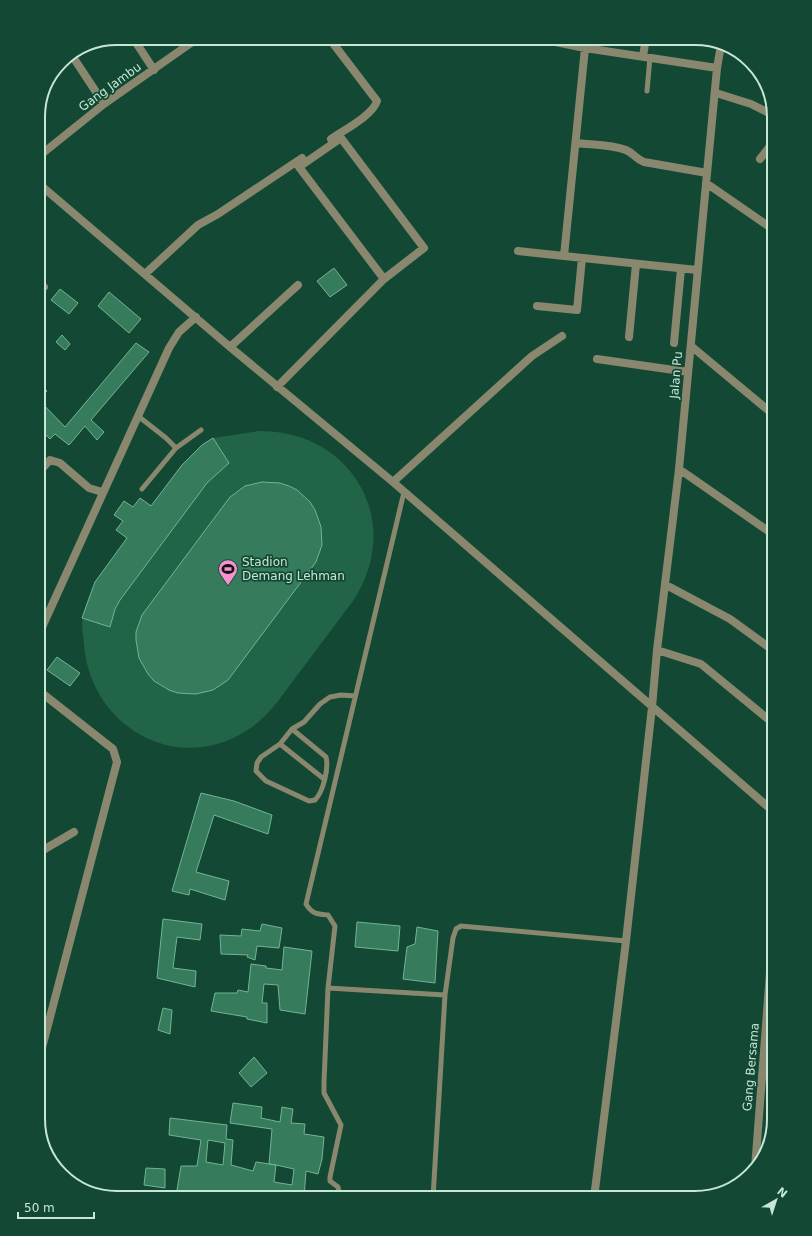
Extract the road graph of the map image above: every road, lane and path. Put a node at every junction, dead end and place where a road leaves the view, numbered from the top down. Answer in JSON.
{"nodes":[{"id":1,"x":138,"y":45,"type":"edge"},
{"id":2,"x":188,"y":45,"type":"edge"},
{"id":3,"x":334,"y":45,"type":"edge"},
{"id":4,"x":578,"y":45,"type":"edge"},
{"id":5,"x":646,"y":45,"type":"edge"},
{"id":6,"x":585,"y":48,"type":"junction"},
{"id":7,"x":720,"y":50,"type":"edge"},
{"id":8,"x":647,"y":57,"type":"junction"},
{"id":9,"x":74,"y":59,"type":"edge"},
{"id":10,"x":717,"y":68,"type":"junction"},
{"id":11,"x":154,"y":70,"type":"junction"},
{"id":12,"x":647,"y":91,"type":"dead end"},
{"id":13,"x":716,"y":93,"type":"junction"},
{"id":14,"x":104,"y":104,"type":"junction"},
{"id":15,"x":766,"y":111,"type":"edge"},
{"id":16,"x":576,"y":142,"type":"junction"},
{"id":17,"x":767,"y":150,"type":"edge"},
{"id":18,"x":45,"y":151,"type":"edge"},
{"id":19,"x":760,"y":159,"type":"dead end"},
{"id":20,"x":707,"y":173,"type":"junction"},
{"id":21,"x":706,"y":183,"type":"junction"},
{"id":22,"x":45,"y":188,"type":"edge"},
{"id":23,"x":767,"y":225,"type":"edge"},
{"id":24,"x":518,"y":252,"type":"dead end"},
{"id":25,"x":564,"y":256,"type":"junction"},
{"id":26,"x":582,"y":258,"type":"junction"},
{"id":27,"x":636,"y":264,"type":"junction"},
{"id":28,"x":681,"y":269,"type":"junction"},
{"id":29,"x":697,"y":270,"type":"junction"},
{"id":30,"x":145,"y":274,"type":"junction"},
{"id":31,"x":384,"y":279,"type":"junction"},
{"id":32,"x":298,"y":285,"type":"dead end"},
{"id":33,"x":537,"y":306,"type":"dead end"},
{"id":34,"x":196,"y":316,"type":"junction"},
{"id":35,"x":562,"y":336,"type":"dead end"},
{"id":36,"x":629,"y":337,"type":"dead end"},
{"id":37,"x":674,"y":343,"type":"dead end"},
{"id":38,"x":690,"y":346,"type":"junction"},
{"id":39,"x":230,"y":347,"type":"junction"},
{"id":40,"x":597,"y":359,"type":"dead end"},
{"id":41,"x":688,"y":372,"type":"junction"},
{"id":42,"x":277,"y":387,"type":"junction"},
{"id":43,"x":767,"y":409,"type":"edge"},
{"id":44,"x":138,"y":416,"type":"junction"},
{"id":45,"x":201,"y":430,"type":"dead end"},
{"id":46,"x":176,"y":448,"type":"junction"},
{"id":47,"x":45,"y":465,"type":"edge"},
{"id":48,"x":679,"y":469,"type":"junction"},
{"id":49,"x":393,"y":482,"type":"junction"},
{"id":50,"x":142,"y":489,"type":"dead end"},
{"id":51,"x":102,"y":492,"type":"junction"},
{"id":52,"x":404,"y":492,"type":"junction"},
{"id":53,"x":767,"y":530,"type":"edge"},
{"id":54,"x":666,"y":585,"type":"junction"},
{"id":55,"x":45,"y":618,"type":"edge"},
{"id":56,"x":767,"y":646,"type":"edge"},
{"id":57,"x":657,"y":650,"type":"junction"},
{"id":58,"x":45,"y":696,"type":"edge"},
{"id":59,"x":355,"y":696,"type":"junction"},
{"id":60,"x":652,"y":707,"type":"junction"},
{"id":61,"x":767,"y":718,"type":"edge"},
{"id":62,"x":292,"y":729,"type":"junction"},
{"id":63,"x":280,"y":744,"type":"junction"},
{"id":64,"x":324,"y":779,"type":"junction"},
{"id":65,"x":767,"y":806,"type":"edge"},
{"id":66,"x":74,"y":832,"type":"dead end"},
{"id":67,"x":45,"y":849,"type":"edge"},
{"id":68,"x":626,"y":941,"type":"junction"},
{"id":69,"x":328,"y":988,"type":"junction"},
{"id":70,"x":445,"y":995,"type":"junction"},
{"id":71,"x":767,"y":1007,"type":"edge"},
{"id":72,"x":45,"y":1036,"type":"edge"},
{"id":73,"x":755,"y":1159,"type":"edge"},
{"id":74,"x":339,"y":1191,"type":"edge"},
{"id":75,"x":433,"y":1191,"type":"edge"},
{"id":76,"x":595,"y":1191,"type":"edge"}],
"edges":[{"from":1,"to":11,"type":"street"},
{"from":2,"to":11,"type":"street","name":"Gang Jambu"},
{"from":3,"to":30,"type":"street"},
{"from":4,"to":6,"type":"street"},
{"from":5,"to":8,"type":"street"},
{"from":6,"to":8,"type":"street"},
{"from":6,"to":16,"type":"street"},
{"from":7,"to":10,"type":"street","name":"Jalan Pu"},
{"from":8,"to":10,"type":"street"},
{"from":8,"to":12,"type":"lane"},
{"from":9,"to":14,"type":"street"},
{"from":10,"to":13,"type":"street","name":"Jalan Pu"},
{"from":11,"to":14,"type":"street","name":"Gang Jambu"},
{"from":13,"to":15,"type":"street"},
{"from":13,"to":20,"type":"street","name":"Jalan Pu"},
{"from":14,"to":18,"type":"street","name":"Gang Jambu"},
{"from":16,"to":20,"type":"street"},
{"from":16,"to":25,"type":"street"},
{"from":17,"to":19,"type":"street"},
{"from":20,"to":21,"type":"street","name":"Jalan Pu"},
{"from":21,"to":23,"type":"street"},
{"from":21,"to":29,"type":"street","name":"Jalan Pu"},
{"from":22,"to":30,"type":"street"},
{"from":24,"to":25,"type":"street"},
{"from":25,"to":26,"type":"street"},
{"from":26,"to":27,"type":"street"},
{"from":26,"to":33,"type":"street"},
{"from":27,"to":28,"type":"street"},
{"from":27,"to":36,"type":"street"},
{"from":28,"to":29,"type":"street"},
{"from":28,"to":37,"type":"street"},
{"from":29,"to":38,"type":"street","name":"Jalan Pu"},
{"from":30,"to":34,"type":"street"},
{"from":31,"to":31,"type":"street"},
{"from":31,"to":42,"type":"street"},
{"from":32,"to":39,"type":"street"},
{"from":34,"to":39,"type":"street"},
{"from":34,"to":44,"type":"street"},
{"from":35,"to":49,"type":"street"},
{"from":38,"to":41,"type":"street","name":"Jalan Pu"},
{"from":38,"to":43,"type":"street"},
{"from":39,"to":42,"type":"street"},
{"from":40,"to":41,"type":"street"},
{"from":41,"to":48,"type":"street","name":"Jalan Pu"},
{"from":42,"to":49,"type":"street"},
{"from":44,"to":46,"type":"lane"},
{"from":44,"to":51,"type":"street"},
{"from":45,"to":46,"type":"lane"},
{"from":46,"to":50,"type":"lane"},
{"from":47,"to":51,"type":"street"},
{"from":48,"to":53,"type":"street"},
{"from":48,"to":54,"type":"street","name":"Jalan Pu"},
{"from":49,"to":52,"type":"street"},
{"from":51,"to":55,"type":"street"},
{"from":52,"to":59,"type":"lane"},
{"from":52,"to":60,"type":"street"},
{"from":54,"to":56,"type":"street"},
{"from":54,"to":57,"type":"street","name":"Jalan Pu"},
{"from":57,"to":60,"type":"street","name":"Jalan Pu"},
{"from":57,"to":61,"type":"street"},
{"from":58,"to":72,"type":"street"},
{"from":59,"to":62,"type":"lane"},
{"from":59,"to":69,"type":"lane"},
{"from":60,"to":65,"type":"street"},
{"from":60,"to":68,"type":"street","name":"Jalan Pu"},
{"from":62,"to":63,"type":"lane"},
{"from":62,"to":64,"type":"lane"},
{"from":63,"to":64,"type":"lane"},
{"from":63,"to":64,"type":"lane"},
{"from":66,"to":67,"type":"street"},
{"from":68,"to":70,"type":"lane"},
{"from":68,"to":76,"type":"street","name":"Jalan Pu"},
{"from":69,"to":70,"type":"lane"},
{"from":69,"to":74,"type":"lane"},
{"from":70,"to":75,"type":"lane"},
{"from":71,"to":73,"type":"street","name":"Gang Bersama"}]}
